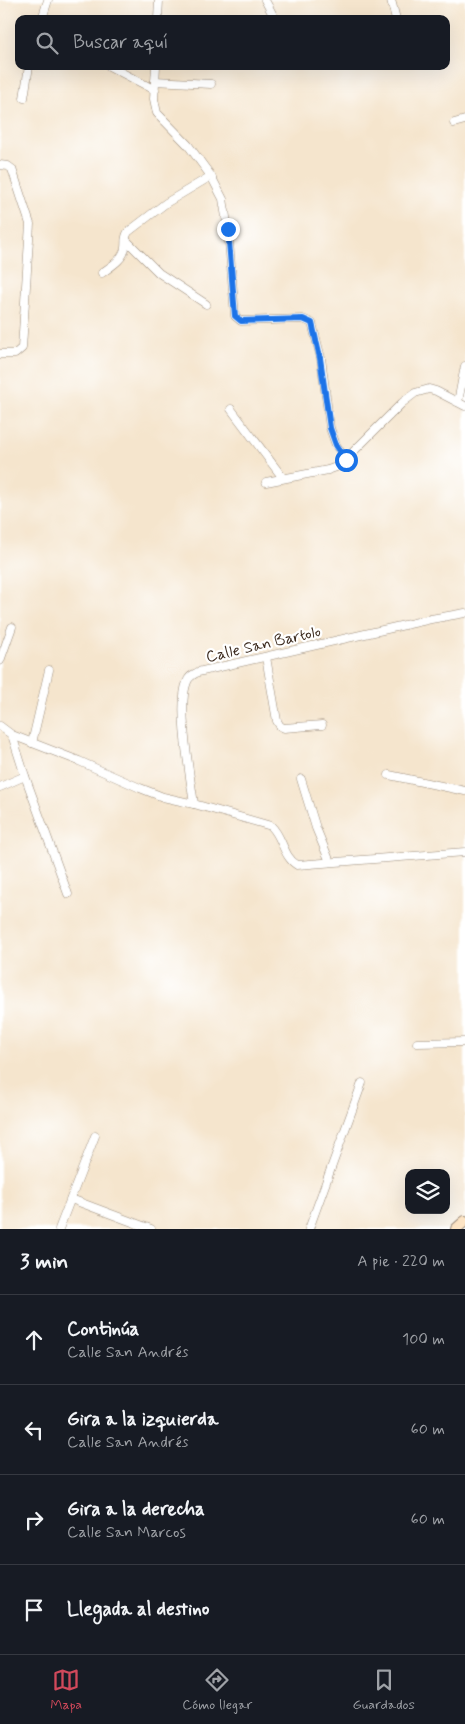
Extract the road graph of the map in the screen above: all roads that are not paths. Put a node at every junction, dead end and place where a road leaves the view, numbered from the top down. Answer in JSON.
{"nodes":[{"id":1,"x":48,"y":0,"type":"edge"},
{"id":2,"x":159,"y":0,"type":"edge"},
{"id":3,"x":265,"y":0,"type":"edge"},
{"id":4,"x":391,"y":0,"type":"edge"},
{"id":5,"x":43,"y":15,"type":"edge"},
{"id":6,"x":158,"y":15,"type":"edge"},
{"id":7,"x":274,"y":15,"type":"edge"},
{"id":8,"x":395,"y":15,"type":"edge"},
{"id":9,"x":28,"y":70,"type":"edge"},
{"id":10,"x":117,"y":70,"type":"edge"},
{"id":11,"x":156,"y":70,"type":"edge"},
{"id":12,"x":155,"y":81,"type":"junction"},
{"id":13,"x":211,"y":84,"type":"dead end"},
{"id":14,"x":155,"y":90,"type":"junction"},
{"id":15,"x":24,"y":98,"type":"dead end"},
{"id":16,"x":465,"y":120,"type":"edge"},
{"id":17,"x":454,"y":123,"type":"dead end"},
{"id":18,"x":0,"y":165,"type":"edge"},
{"id":19,"x":211,"y":176,"type":"junction"},
{"id":20,"x":126,"y":240,"type":"junction"},
{"id":21,"x":102,"y":272,"type":"dead end"},
{"id":22,"x":206,"y":304,"type":"dead end"},
{"id":23,"x":0,"y":354,"type":"edge"},
{"id":24,"x":465,"y":366,"type":"edge"},
{"id":25,"x":462,"y":404,"type":"edge"},
{"id":26,"x":231,"y":409,"type":"dead end"},
{"id":27,"x":346,"y":460,"type":"junction"},
{"id":28,"x":283,"y":478,"type":"junction"},
{"id":29,"x":266,"y":482,"type":"dead end"},
{"id":30,"x":465,"y":613,"type":"edge"},
{"id":31,"x":12,"y":627,"type":"dead end"},
{"id":32,"x":266,"y":657,"type":"junction"},
{"id":33,"x":0,"y":661,"type":"edge"},
{"id":34,"x":49,"y":670,"type":"dead end"},
{"id":35,"x":322,"y":725,"type":"dead end"},
{"id":36,"x":0,"y":726,"type":"edge"},
{"id":37,"x":12,"y":735,"type":"junction"},
{"id":38,"x":32,"y":743,"type":"junction"},
{"id":39,"x":389,"y":775,"type":"dead end"},
{"id":40,"x":25,"y":776,"type":"junction"},
{"id":41,"x":301,"y":779,"type":"dead end"},
{"id":42,"x":0,"y":787,"type":"edge"},
{"id":43,"x":465,"y":790,"type":"edge"},
{"id":44,"x":194,"y":804,"type":"junction"},
{"id":45,"x":465,"y":852,"type":"edge"},
{"id":46,"x":330,"y":862,"type":"junction"},
{"id":47,"x":68,"y":894,"type":"dead end"},
{"id":48,"x":465,"y":1042,"type":"edge"},
{"id":49,"x":417,"y":1043,"type":"dead end"},
{"id":50,"x":362,"y":1083,"type":"dead end"},
{"id":51,"x":95,"y":1136,"type":"dead end"},
{"id":52,"x":71,"y":1199,"type":"junction"},
{"id":53,"x":465,"y":1221,"type":"edge"},
{"id":54,"x":59,"y":1229,"type":"edge"},
{"id":55,"x":151,"y":1229,"type":"edge"},
{"id":56,"x":309,"y":1229,"type":"edge"},
{"id":57,"x":456,"y":1229,"type":"edge"}],
"edges":[{"from":1,"to":5,"type":"street"},
{"from":2,"to":6,"type":"street"},
{"from":3,"to":7,"type":"street"},
{"from":4,"to":8,"type":"street"},
{"from":9,"to":15,"type":"street"},
{"from":10,"to":14,"type":"street"},
{"from":11,"to":12,"type":"street"},
{"from":12,"to":13,"type":"street"},
{"from":12,"to":14,"type":"street"},
{"from":14,"to":19,"type":"street"},
{"from":16,"to":17,"type":"street"},
{"from":18,"to":23,"type":"street"},
{"from":19,"to":20,"type":"street"},
{"from":19,"to":27,"type":"street"},
{"from":20,"to":21,"type":"street"},
{"from":20,"to":22,"type":"street"},
{"from":24,"to":25,"type":"street"},
{"from":25,"to":27,"type":"street"},
{"from":26,"to":28,"type":"street"},
{"from":27,"to":28,"type":"street"},
{"from":28,"to":29,"type":"street"},
{"from":30,"to":32,"type":"street","name":"Calle San Bartolo"},
{"from":31,"to":33,"type":"street"},
{"from":32,"to":35,"type":"street"},
{"from":32,"to":44,"type":"street","name":"Calle San Bartolo"},
{"from":34,"to":38,"type":"street"},
{"from":36,"to":37,"type":"street"},
{"from":37,"to":38,"type":"street"},
{"from":37,"to":40,"type":"street"},
{"from":38,"to":44,"type":"street"},
{"from":39,"to":43,"type":"street"},
{"from":40,"to":42,"type":"street"},
{"from":40,"to":47,"type":"street"},
{"from":41,"to":46,"type":"street"},
{"from":44,"to":46,"type":"street"},
{"from":45,"to":46,"type":"street"},
{"from":48,"to":49,"type":"street"},
{"from":50,"to":56,"type":"street"},
{"from":51,"to":52,"type":"street"},
{"from":52,"to":54,"type":"street"},
{"from":52,"to":55,"type":"street"},
{"from":53,"to":57,"type":"street"}]}
